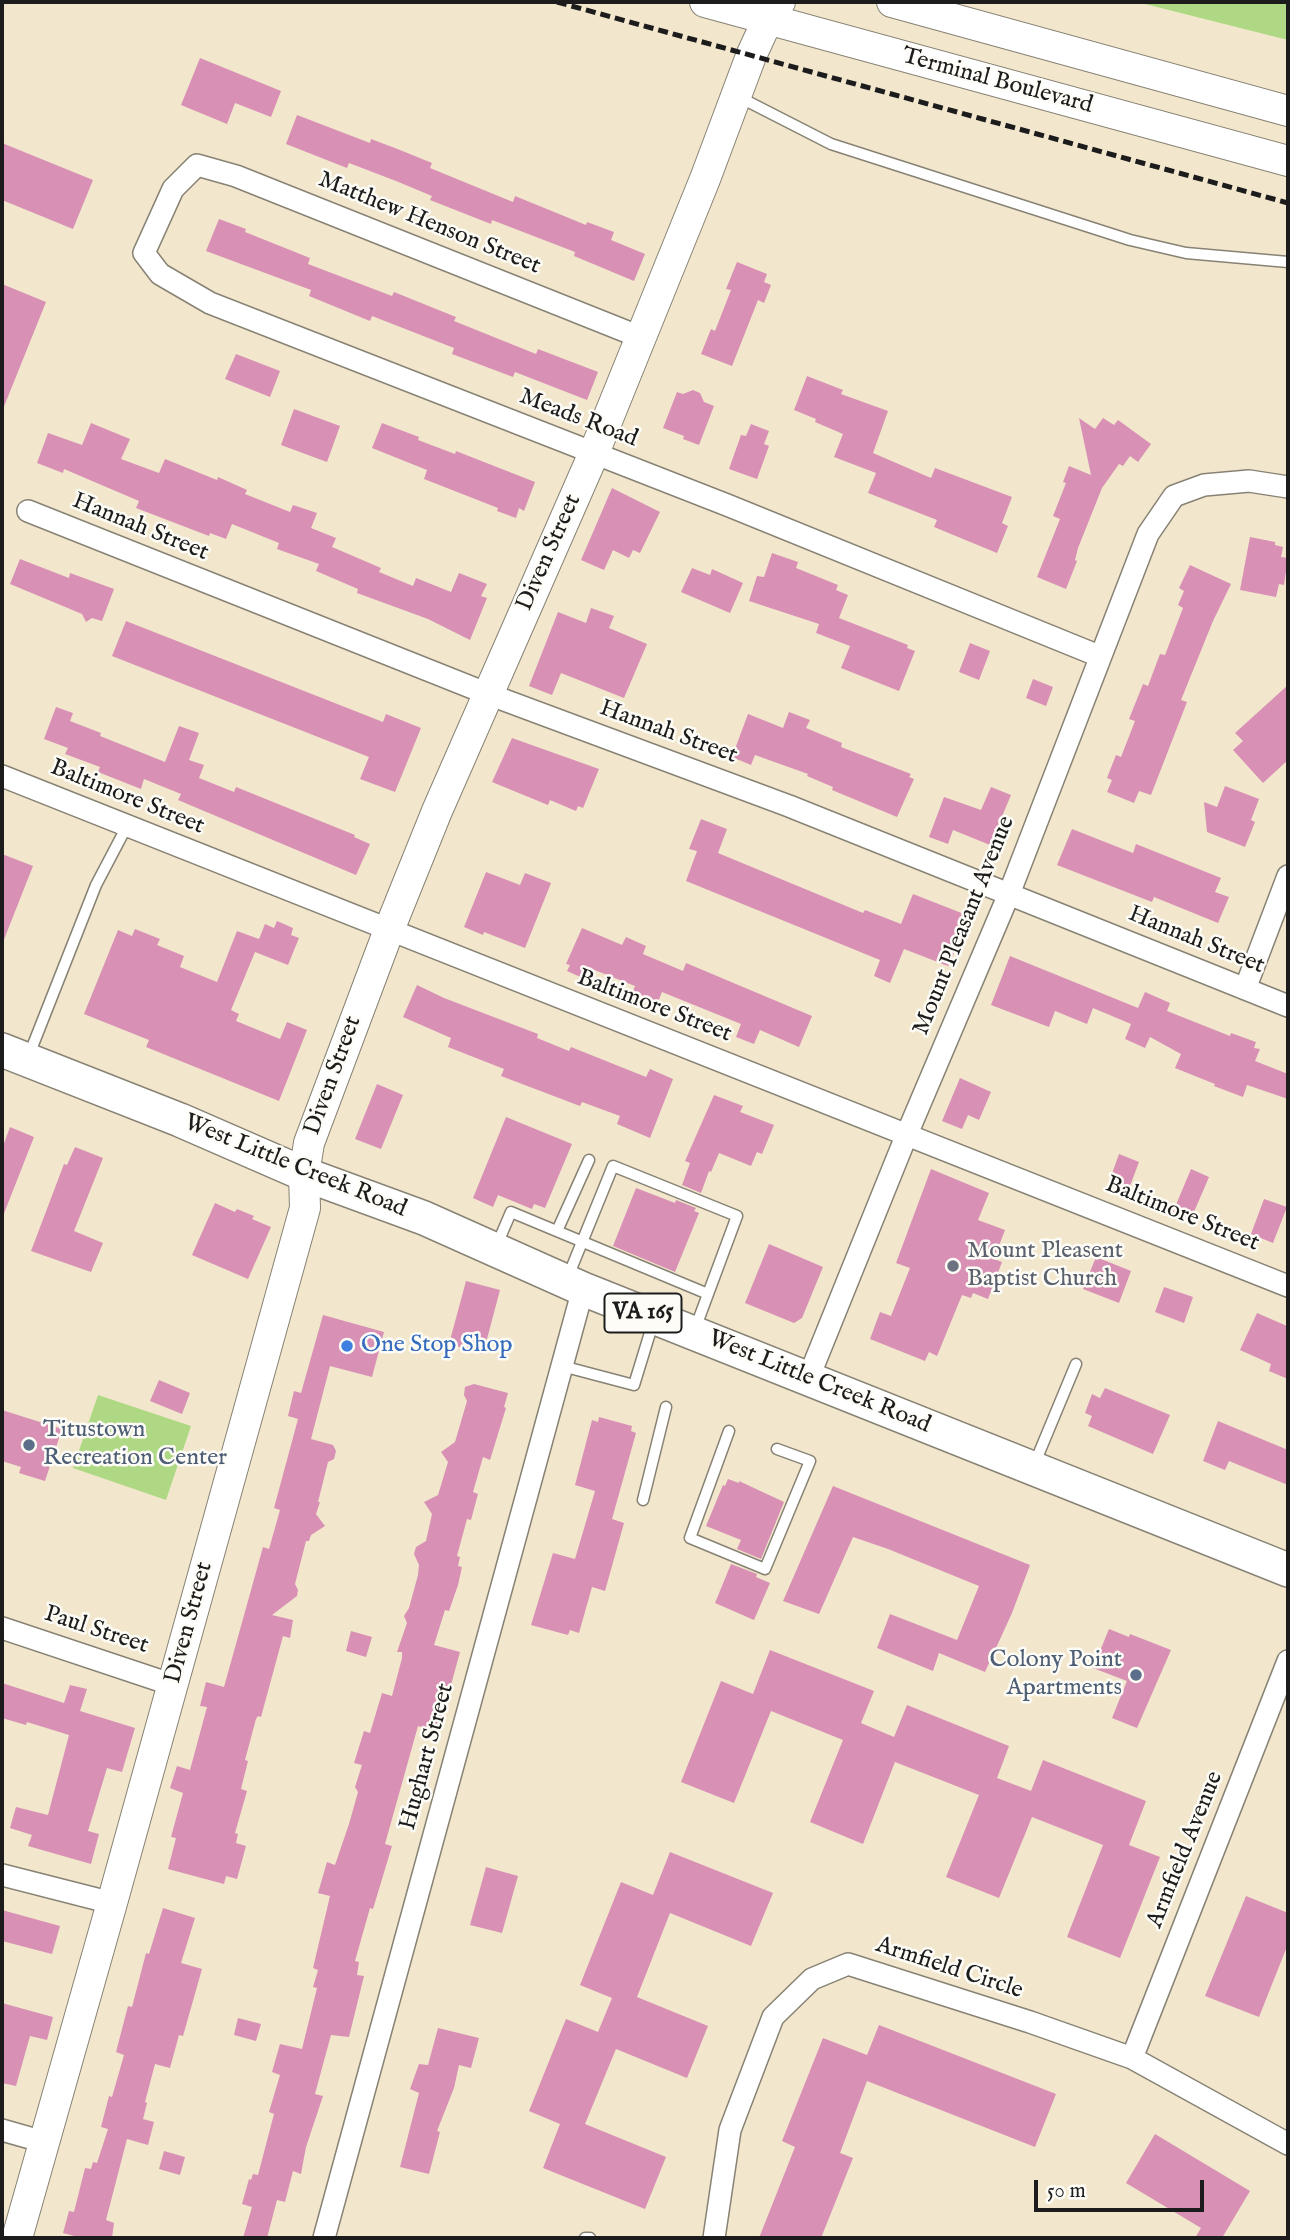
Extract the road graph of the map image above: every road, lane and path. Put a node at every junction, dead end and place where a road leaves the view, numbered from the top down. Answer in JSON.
{"nodes":[{"id":1,"x":705,"y":2,"type":"edge"},
{"id":2,"x":892,"y":2,"type":"edge"},
{"id":3,"x":774,"y":10,"type":"edge"},
{"id":4,"x":737,"y":96,"type":"junction"},
{"id":5,"x":1288,"y":111,"type":"edge"},
{"id":6,"x":1288,"y":161,"type":"edge"},
{"id":7,"x":197,"y":165,"type":"joint"},
{"id":8,"x":1288,"y":262,"type":"edge"},
{"id":9,"x":640,"y":337,"type":"junction"},
{"id":10,"x":594,"y":453,"type":"junction"},
{"id":11,"x":1288,"y":487,"type":"edge"},
{"id":12,"x":29,"y":511,"type":"dead end"},
{"id":13,"x":1099,"y":656,"type":"junction"},
{"id":14,"x":488,"y":694,"type":"junction"},
{"id":15,"x":2,"y":776,"type":"edge"},
{"id":16,"x":127,"y":826,"type":"junction"},
{"id":17,"x":1288,"y":876,"type":"edge"},
{"id":18,"x":1009,"y":894,"type":"junction"},
{"id":19,"x":388,"y":930,"type":"junction"},
{"id":20,"x":1245,"y":989,"type":"junction"},
{"id":21,"x":1288,"y":1006,"type":"edge"},
{"id":22,"x":15,"y":1055,"type":"edge"},
{"id":23,"x":907,"y":1135,"type":"junction"},
{"id":24,"x":589,"y":1160,"type":"dead end"},
{"id":25,"x":304,"y":1174,"type":"junction"},
{"id":26,"x":557,"y":1231,"type":"junction"},
{"id":27,"x":582,"y":1241,"type":"junction"},
{"id":28,"x":495,"y":1250,"type":"junction"},
{"id":29,"x":574,"y":1286,"type":"junction"},
{"id":30,"x":1288,"y":1286,"type":"edge"},
{"id":31,"x":708,"y":1294,"type":"junction"},
{"id":32,"x":655,"y":1318,"type":"junction"},
{"id":33,"x":693,"y":1333,"type":"junction"},
{"id":34,"x":1076,"y":1364,"type":"dead end"},
{"id":35,"x":562,"y":1366,"type":"junction"},
{"id":36,"x":808,"y":1379,"type":"junction"},
{"id":37,"x":666,"y":1407,"type":"dead end"},
{"id":38,"x":729,"y":1430,"type":"dead end"},
{"id":39,"x":777,"y":1448,"type":"dead end"},
{"id":40,"x":1033,"y":1468,"type":"junction"},
{"id":41,"x":643,"y":1500,"type":"dead end"},
{"id":42,"x":1288,"y":1570,"type":"edge"},
{"id":43,"x":2,"y":1628,"type":"edge"},
{"id":44,"x":1288,"y":1661,"type":"edge"},
{"id":45,"x":173,"y":1685,"type":"junction"},
{"id":46,"x":2,"y":1875,"type":"edge"},
{"id":47,"x":113,"y":1903,"type":"junction"},
{"id":48,"x":1132,"y":2058,"type":"junction"},
{"id":49,"x":2,"y":2130,"type":"edge"},
{"id":50,"x":44,"y":2142,"type":"junction"},
{"id":51,"x":1288,"y":2144,"type":"edge"},
{"id":52,"x":17,"y":2238,"type":"edge"},
{"id":53,"x":324,"y":2238,"type":"edge"},
{"id":54,"x":584,"y":2238,"type":"edge"},
{"id":55,"x":590,"y":2238,"type":"edge"},
{"id":56,"x":714,"y":2238,"type":"edge"}],
"edges":[{"from":1,"to":3,"type":"main road","name":"Terminal Boulevard"},
{"from":2,"to":5,"type":"main road","name":"Terminal Boulevard"},
{"from":3,"to":4,"type":"main road","name":"Diven Street"},
{"from":3,"to":6,"type":"main road","name":"Terminal Boulevard"},
{"from":4,"to":8,"type":"lane"},
{"from":4,"to":9,"type":"main road","name":"Diven Street"},
{"from":7,"to":9,"type":"street","name":"Matthew Henson Street"},
{"from":7,"to":10,"type":"street","name":"Meads Road"},
{"from":9,"to":10,"type":"main road","name":"Diven Street"},
{"from":10,"to":13,"type":"street","name":"Meads Road"},
{"from":10,"to":14,"type":"main road","name":"Diven Street"},
{"from":11,"to":13,"type":"street","name":"Mount Pleasant Avenue"},
{"from":12,"to":14,"type":"street","name":"Hannah Street"},
{"from":13,"to":18,"type":"street","name":"Mount Pleasant Avenue"},
{"from":14,"to":18,"type":"street","name":"Hannah Street"},
{"from":14,"to":19,"type":"main road","name":"Diven Street"},
{"from":15,"to":16,"type":"street","name":"Baltimore Street"},
{"from":16,"to":19,"type":"street","name":"Baltimore Street"},
{"from":16,"to":22,"type":"lane"},
{"from":17,"to":20,"type":"street"},
{"from":18,"to":20,"type":"street","name":"Hannah Street"},
{"from":18,"to":23,"type":"street","name":"Mount Pleasant Avenue"},
{"from":19,"to":23,"type":"street","name":"Baltimore Street"},
{"from":19,"to":25,"type":"main road","name":"Diven Street"},
{"from":20,"to":21,"type":"street","name":"Hannah Street"},
{"from":22,"to":25,"type":"main road","name":"West Little Creek Road","number":"VA 165"},
{"from":23,"to":30,"type":"street","name":"Baltimore Street"},
{"from":23,"to":36,"type":"street","name":"Mount Pleasant Avenue"},
{"from":24,"to":26,"type":"lane"},
{"from":25,"to":28,"type":"main road","name":"West Little Creek Road","number":"VA 165"},
{"from":25,"to":45,"type":"main road","name":"Diven Street"},
{"from":26,"to":27,"type":"lane"},
{"from":26,"to":28,"type":"lane"},
{"from":27,"to":29,"type":"lane"},
{"from":27,"to":31,"type":"lane"},
{"from":27,"to":31,"type":"lane"},
{"from":28,"to":29,"type":"main road","name":"West Little Creek Road","number":"VA 165"},
{"from":29,"to":32,"type":"main road","name":"West Little Creek Road","number":"VA 165"},
{"from":29,"to":35,"type":"street","name":"Hughart Street"},
{"from":31,"to":33,"type":"lane"},
{"from":32,"to":33,"type":"main road","name":"West Little Creek Road","number":"VA 165"},
{"from":32,"to":35,"type":"lane"},
{"from":33,"to":36,"type":"main road","name":"West Little Creek Road","number":"VA 165"},
{"from":34,"to":40,"type":"lane"},
{"from":35,"to":53,"type":"street","name":"Hughart Street"},
{"from":36,"to":40,"type":"main road","name":"West Little Creek Road","number":"VA 165"},
{"from":37,"to":41,"type":"lane"},
{"from":38,"to":39,"type":"lane"},
{"from":40,"to":42,"type":"main road","name":"West Little Creek Road","number":"VA 165"},
{"from":43,"to":45,"type":"street","name":"Paul Street"},
{"from":44,"to":48,"type":"street","name":"Armfield Avenue"},
{"from":45,"to":47,"type":"main road","name":"Diven Street"},
{"from":46,"to":47,"type":"street"},
{"from":47,"to":50,"type":"main road","name":"Diven Street"},
{"from":48,"to":51,"type":"street","name":"Armfield Circle"},
{"from":48,"to":56,"type":"street","name":"Armfield Circle"},
{"from":49,"to":50,"type":"street"},
{"from":50,"to":52,"type":"main road","name":"Diven Street"},
{"from":54,"to":55,"type":"lane"}]}
